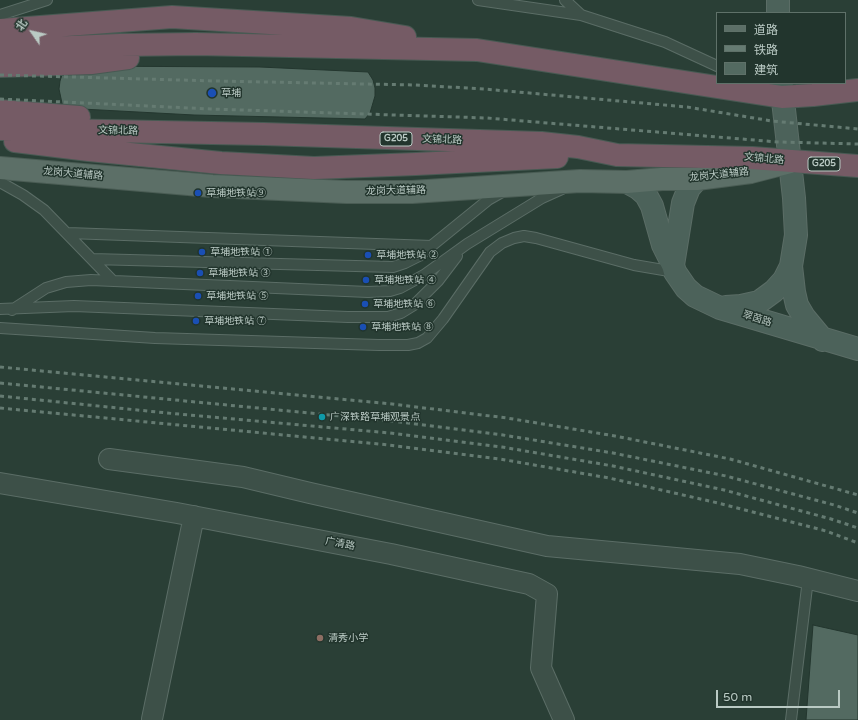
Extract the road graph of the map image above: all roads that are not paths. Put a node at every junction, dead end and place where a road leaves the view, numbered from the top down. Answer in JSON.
{"nodes":[{"id":1,"x":47,"y":0,"type":"edge"},
{"id":2,"x":478,"y":0,"type":"edge"},
{"id":3,"x":565,"y":0,"type":"edge"},
{"id":4,"x":574,"y":0,"type":"edge"},
{"id":5,"x":778,"y":0,"type":"edge"},
{"id":6,"x":778,"y":12,"type":"edge"},
{"id":7,"x":0,"y":15,"type":"edge"},
{"id":8,"x":581,"y":15,"type":"junction"},
{"id":9,"x":0,"y":30,"type":"edge"},
{"id":10,"x":477,"y":50,"type":"junction"},
{"id":11,"x":3,"y":56,"type":"edge"},
{"id":12,"x":716,"y":66,"type":"edge"},
{"id":13,"x":716,"y":81,"type":"edge"},
{"id":14,"x":736,"y":84,"type":"edge"},
{"id":15,"x":757,"y":84,"type":"edge"},
{"id":16,"x":782,"y":90,"type":"edge"},
{"id":17,"x":858,"y":90,"type":"edge"},
{"id":18,"x":0,"y":111,"type":"edge"},
{"id":19,"x":0,"y":129,"type":"edge"},
{"id":20,"x":264,"y":134,"type":"junction"},
{"id":21,"x":0,"y":139,"type":"edge"},
{"id":22,"x":617,"y":155,"type":"junction"},
{"id":23,"x":791,"y":162,"type":"junction"},
{"id":24,"x":858,"y":166,"type":"edge"},
{"id":25,"x":0,"y":168,"type":"edge"},
{"id":26,"x":697,"y":179,"type":"junction"},
{"id":27,"x":580,"y":181,"type":"junction"},
{"id":28,"x":0,"y":182,"type":"edge"},
{"id":29,"x":626,"y":182,"type":"junction"},
{"id":30,"x":524,"y":184,"type":"junction"},
{"id":31,"x":68,"y":233,"type":"junction"},
{"id":32,"x":467,"y":244,"type":"junction"},
{"id":33,"x":432,"y":246,"type":"junction"},
{"id":34,"x":92,"y":258,"type":"junction"},
{"id":35,"x":791,"y":266,"type":"junction"},
{"id":36,"x":674,"y":268,"type":"junction"},
{"id":37,"x":113,"y":281,"type":"junction"},
{"id":38,"x":720,"y":308,"type":"junction"},
{"id":39,"x":0,"y":309,"type":"edge"},
{"id":40,"x":12,"y":310,"type":"junction"},
{"id":41,"x":0,"y":328,"type":"edge"},
{"id":42,"x":824,"y":340,"type":"junction"},
{"id":43,"x":858,"y":350,"type":"edge"},
{"id":44,"x":109,"y":459,"type":"dead end"},
{"id":45,"x":0,"y":483,"type":"edge"},
{"id":46,"x":194,"y":516,"type":"junction"},
{"id":47,"x":808,"y":579,"type":"junction"},
{"id":48,"x":858,"y":591,"type":"edge"},
{"id":49,"x":152,"y":719,"type":"edge"},
{"id":50,"x":564,"y":720,"type":"edge"},
{"id":51,"x":791,"y":720,"type":"edge"}],
"edges":[{"from":1,"to":7,"type":"lane"},
{"from":2,"to":8,"type":"lane"},
{"from":3,"to":8,"type":"lane"},
{"from":4,"to":8,"type":"lane"},
{"from":5,"to":6,"type":"street"},
{"from":8,"to":12,"type":"lane"},
{"from":9,"to":10,"type":"highway"},
{"from":10,"to":11,"type":"highway"},
{"from":10,"to":13,"type":"highway"},
{"from":14,"to":16,"type":"highway"},
{"from":15,"to":16,"type":"lane"},
{"from":16,"to":17,"type":"highway"},
{"from":16,"to":23,"type":"street"},
{"from":18,"to":20,"type":"highway"},
{"from":19,"to":20,"type":"highway","name":"文锦北路","number":"G205"},
{"from":20,"to":22,"type":"highway","name":"文锦北路","number":"G205"},
{"from":21,"to":22,"type":"highway"},
{"from":22,"to":23,"type":"highway","name":"文锦北路","number":"G205"},
{"from":23,"to":24,"type":"highway","name":"文锦北路","number":"G205"},
{"from":23,"to":26,"type":"main road","name":"龙岗大道辅路"},
{"from":23,"to":35,"type":"street"},
{"from":25,"to":30,"type":"main road","name":"龙岗大道辅路"},
{"from":26,"to":29,"type":"main road","name":"龙岗大道辅路"},
{"from":26,"to":36,"type":"street"},
{"from":27,"to":29,"type":"main road","name":"龙岗大道辅路"},
{"from":27,"to":30,"type":"main road","name":"龙岗大道辅路"},
{"from":27,"to":32,"type":"lane"},
{"from":28,"to":31,"type":"lane"},
{"from":29,"to":36,"type":"street","name":"翠茵路"},
{"from":30,"to":33,"type":"lane"},
{"from":31,"to":33,"type":"lane"},
{"from":31,"to":34,"type":"lane"},
{"from":32,"to":37,"type":"lane"},
{"from":32,"to":40,"type":"lane"},
{"from":33,"to":34,"type":"lane"},
{"from":34,"to":37,"type":"lane"},
{"from":35,"to":38,"type":"street"},
{"from":35,"to":42,"type":"street"},
{"from":36,"to":38,"type":"street","name":"翠茵路"},
{"from":36,"to":41,"type":"lane"},
{"from":37,"to":40,"type":"lane"},
{"from":38,"to":42,"type":"street","name":"翠茵路"},
{"from":39,"to":40,"type":"lane"},
{"from":42,"to":43,"type":"street","name":"翠茵路"},
{"from":44,"to":47,"type":"street"},
{"from":45,"to":46,"type":"street","name":"广清路"},
{"from":46,"to":49,"type":"street"},
{"from":46,"to":50,"type":"street","name":"广清路"},
{"from":47,"to":48,"type":"street"},
{"from":47,"to":51,"type":"lane"}]}
